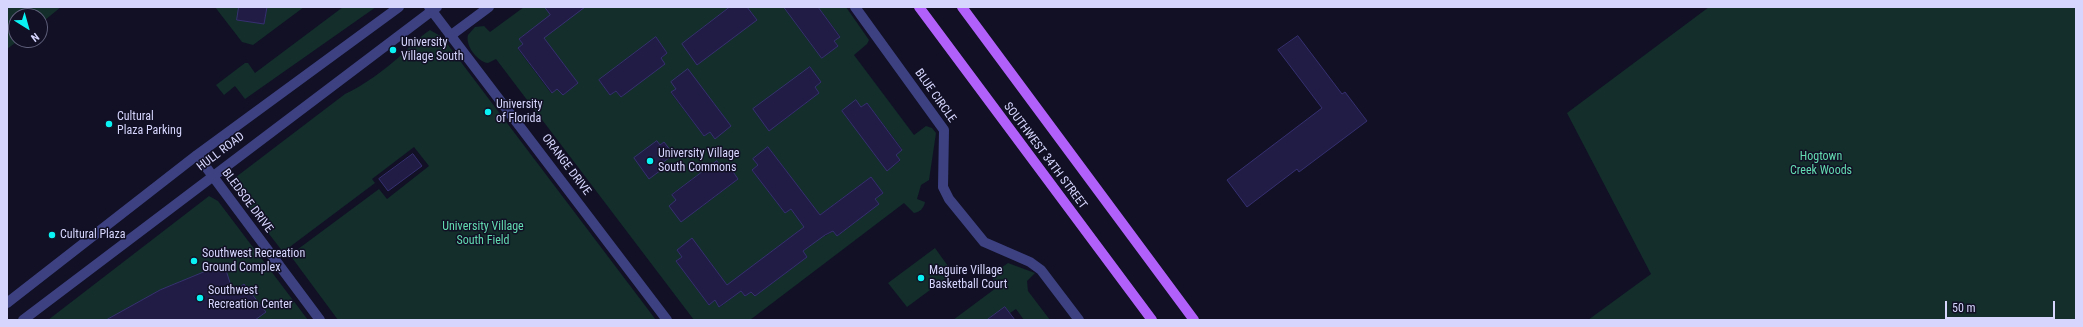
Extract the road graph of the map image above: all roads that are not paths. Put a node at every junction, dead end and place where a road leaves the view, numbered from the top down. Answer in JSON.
{"nodes":[{"id":1,"x":399,"y":7,"type":"edge"},
{"id":2,"x":489,"y":7,"type":"edge"},
{"id":3,"x":855,"y":7,"type":"edge"},
{"id":4,"x":919,"y":7,"type":"edge"},
{"id":5,"x":962,"y":7,"type":"edge"},
{"id":6,"x":433,"y":8,"type":"edge"},
{"id":7,"x":450,"y":36,"type":"junction"},
{"id":8,"x":197,"y":155,"type":"junction"},
{"id":9,"x":211,"y":176,"type":"junction"},
{"id":10,"x":7,"y":303,"type":"edge"},
{"id":11,"x":23,"y":320,"type":"edge"},
{"id":12,"x":320,"y":320,"type":"edge"},
{"id":13,"x":667,"y":320,"type":"edge"},
{"id":14,"x":1080,"y":320,"type":"edge"},
{"id":15,"x":1152,"y":320,"type":"edge"},
{"id":16,"x":1194,"y":320,"type":"edge"}],
"edges":[{"from":1,"to":8,"type":"street","name":"HULL ROAD"},
{"from":2,"to":7,"type":"street"},
{"from":3,"to":14,"type":"street","name":"BLUE CIRCLE"},
{"from":4,"to":15,"type":"main road","name":"SOUTHWEST 34TH STREET"},
{"from":5,"to":16,"type":"main road","name":"SOUTHWEST 34TH STREET"},
{"from":6,"to":7,"type":"street","name":"ORANGE DRIVE"},
{"from":6,"to":9,"type":"street","name":"HULL ROAD"},
{"from":7,"to":13,"type":"street","name":"ORANGE DRIVE"},
{"from":8,"to":9,"type":"street","name":"BLEDSOE DRIVE"},
{"from":8,"to":10,"type":"street","name":"HULL ROAD"},
{"from":9,"to":11,"type":"street","name":"HULL ROAD"},
{"from":9,"to":12,"type":"street","name":"BLEDSOE DRIVE"}]}
